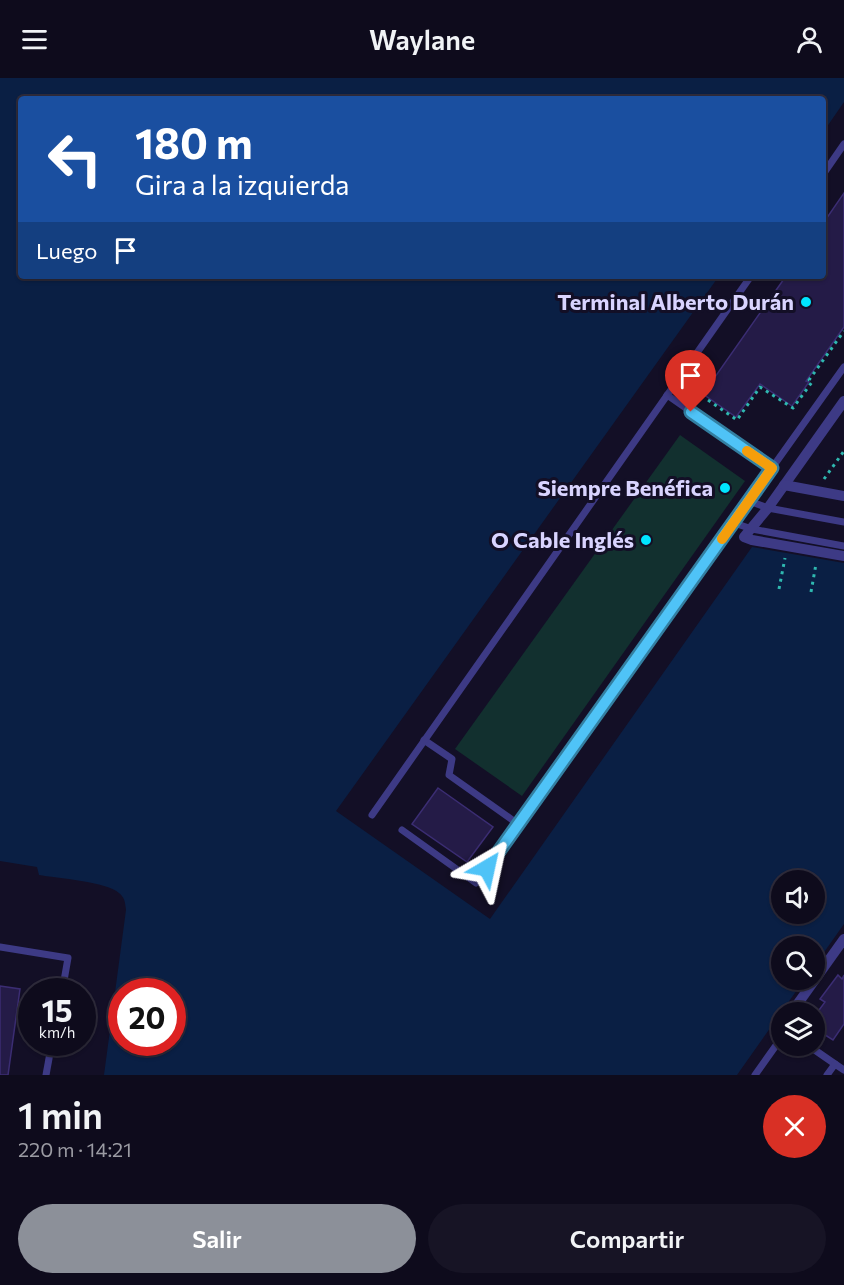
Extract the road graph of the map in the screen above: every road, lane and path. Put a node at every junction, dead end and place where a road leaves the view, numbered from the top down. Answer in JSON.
{"nodes":[{"id":1,"x":844,"y":144,"type":"edge"},
{"id":2,"x":826,"y":170,"type":"edge"},
{"id":3,"x":749,"y":279,"type":"edge"},
{"id":4,"x":844,"y":331,"type":"edge"},
{"id":5,"x":844,"y":367,"type":"edge"},
{"id":6,"x":667,"y":395,"type":"junction"},
{"id":7,"x":708,"y":400,"type":"dead end"},
{"id":8,"x":844,"y":401,"type":"edge"},
{"id":9,"x":844,"y":451,"type":"edge"},
{"id":10,"x":772,"y":468,"type":"junction"},
{"id":11,"x":784,"y":485,"type":"junction"},
{"id":12,"x":817,"y":491,"type":"junction"},
{"id":13,"x":844,"y":496,"type":"edge"},
{"id":14,"x":749,"y":501,"type":"junction"},
{"id":15,"x":768,"y":508,"type":"junction"},
{"id":16,"x":844,"y":522,"type":"edge"},
{"id":17,"x":734,"y":523,"type":"junction"},
{"id":18,"x":752,"y":529,"type":"junction"},
{"id":19,"x":844,"y":546,"type":"edge"},
{"id":20,"x":785,"y":556,"type":"dead end"},
{"id":21,"x":844,"y":556,"type":"edge"},
{"id":22,"x":816,"y":562,"type":"dead end"},
{"id":23,"x":779,"y":588,"type":"dead end"},
{"id":24,"x":811,"y":592,"type":"dead end"},
{"id":25,"x":424,"y":740,"type":"junction"},
{"id":26,"x":372,"y":815,"type":"dead end"},
{"id":27,"x":518,"y":824,"type":"junction"},
{"id":28,"x":402,"y":830,"type":"dead end"},
{"id":29,"x":844,"y":939,"type":"edge"},
{"id":30,"x":0,"y":947,"type":"edge"},
{"id":31,"x":64,"y":978,"type":"edge"},
{"id":32,"x":799,"y":1002,"type":"edge"},
{"id":33,"x":771,"y":1052,"type":"edge"},
{"id":34,"x":49,"y":1056,"type":"edge"},
{"id":35,"x":823,"y":1056,"type":"edge"},
{"id":36,"x":834,"y":1064,"type":"junction"},
{"id":37,"x":844,"y":1070,"type":"edge"},
{"id":38,"x":46,"y":1075,"type":"edge"},
{"id":39,"x":755,"y":1075,"type":"edge"},
{"id":40,"x":827,"y":1075,"type":"edge"}],
"edges":[{"from":1,"to":2,"type":"lane"},
{"from":3,"to":6,"type":"lane"},
{"from":4,"to":7,"type":"path"},
{"from":5,"to":10,"type":"lane"},
{"from":6,"to":10,"type":"lane"},
{"from":6,"to":25,"type":"lane"},
{"from":8,"to":11,"type":"street"},
{"from":9,"to":12,"type":"path"},
{"from":10,"to":14,"type":"lane"},
{"from":11,"to":12,"type":"street"},
{"from":11,"to":15,"type":"street"},
{"from":12,"to":13,"type":"street"},
{"from":14,"to":15,"type":"lane"},
{"from":14,"to":17,"type":"lane"},
{"from":15,"to":16,"type":"lane"},
{"from":15,"to":18,"type":"street"},
{"from":17,"to":18,"type":"lane"},
{"from":17,"to":27,"type":"lane"},
{"from":18,"to":19,"type":"lane"},
{"from":18,"to":21,"type":"street"},
{"from":20,"to":23,"type":"path"},
{"from":22,"to":24,"type":"path"},
{"from":25,"to":26,"type":"lane"},
{"from":25,"to":27,"type":"lane"},
{"from":27,"to":28,"type":"lane"},
{"from":29,"to":32,"type":"street"},
{"from":30,"to":31,"type":"lane"},
{"from":33,"to":39,"type":"lane"},
{"from":34,"to":38,"type":"lane"},
{"from":35,"to":36,"type":"lane"},
{"from":36,"to":37,"type":"lane"},
{"from":36,"to":40,"type":"lane"}]}
